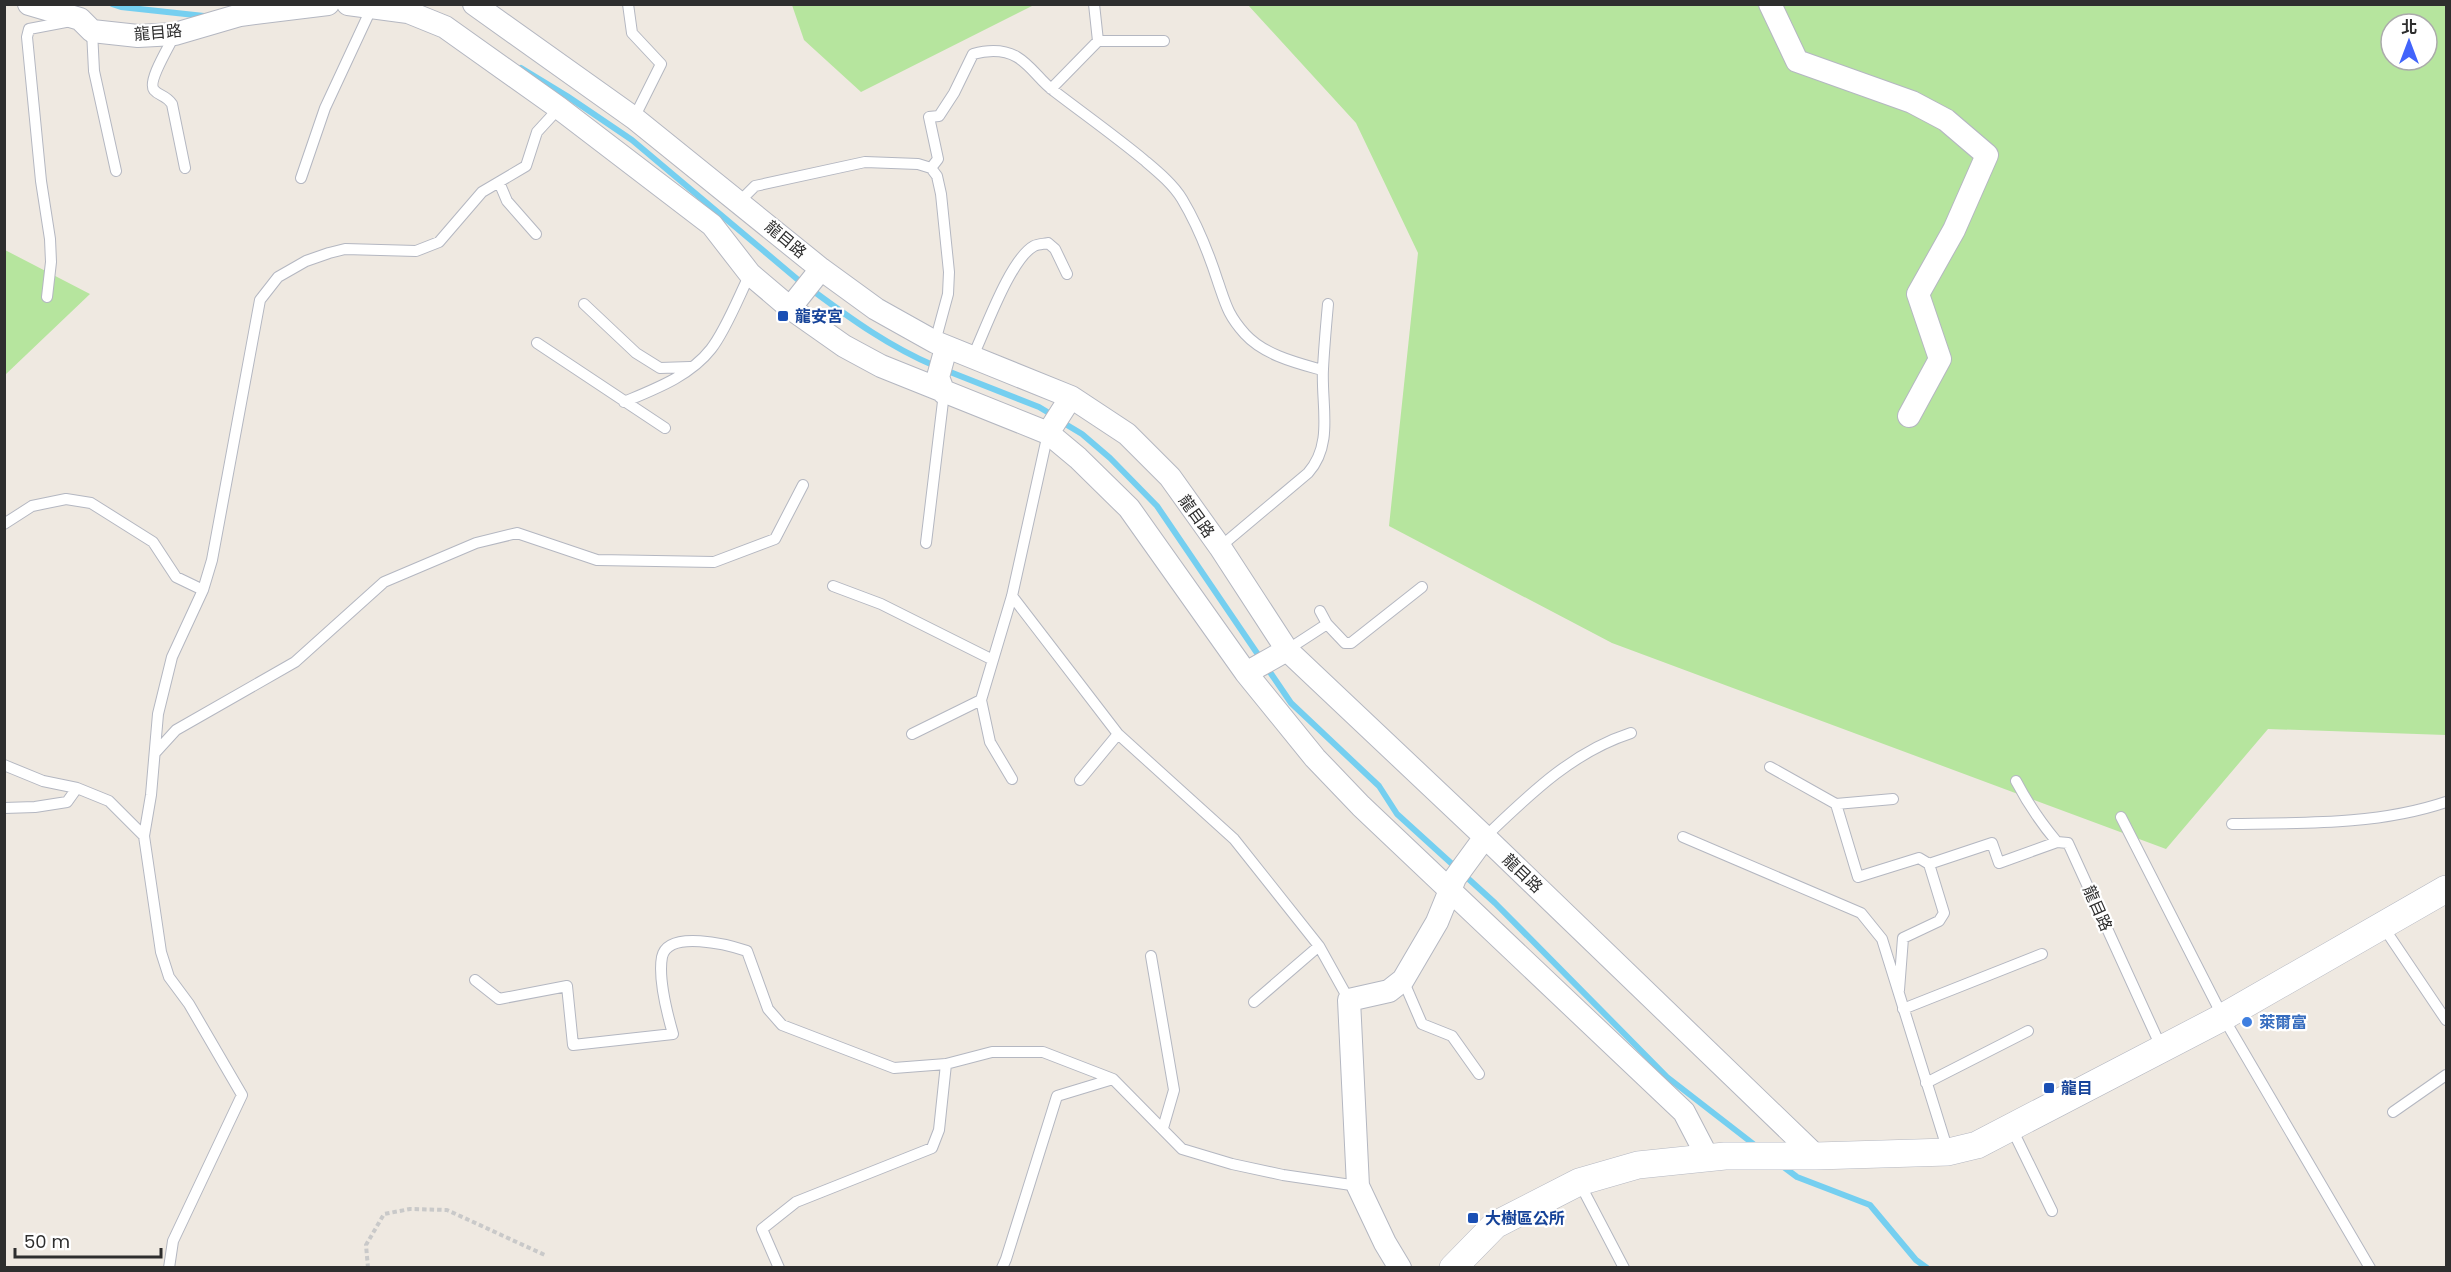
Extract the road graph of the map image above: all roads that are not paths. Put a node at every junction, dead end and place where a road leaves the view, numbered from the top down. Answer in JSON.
{"nodes":[{"id":1,"x":29,"y":4,"type":"edge"},
{"id":2,"x":328,"y":4,"type":"edge"},
{"id":3,"x":348,"y":4,"type":"edge"},
{"id":4,"x":628,"y":4,"type":"edge"},
{"id":5,"x":1094,"y":4,"type":"edge"},
{"id":6,"x":1770,"y":4,"type":"edge"},
{"id":7,"x":372,"y":8,"type":"junction"},
{"id":8,"x":459,"y":13,"type":"edge"},
{"id":9,"x":86,"y":25,"type":"junction"},
{"id":10,"x":175,"y":34,"type":"junction"},
{"id":11,"x":1098,"y":41,"type":"junction"},
{"id":12,"x":1164,"y":41,"type":"dead end"},
{"id":13,"x":1051,"y":89,"type":"junction"},
{"id":14,"x":559,"y":108,"type":"junction"},
{"id":15,"x":634,"y":118,"type":"junction"},
{"id":16,"x":184,"y":168,"type":"dead end"},
{"id":17,"x":931,"y":168,"type":"junction"},
{"id":18,"x":116,"y":171,"type":"dead end"},
{"id":19,"x":301,"y":178,"type":"dead end"},
{"id":20,"x":499,"y":182,"type":"junction"},
{"id":21,"x":740,"y":201,"type":"junction"},
{"id":22,"x":536,"y":234,"type":"dead end"},
{"id":23,"x":818,"y":272,"type":"junction"},
{"id":24,"x":750,"y":274,"type":"junction"},
{"id":25,"x":1067,"y":274,"type":"dead end"},
{"id":26,"x":47,"y":297,"type":"dead end"},
{"id":27,"x":584,"y":304,"type":"dead end"},
{"id":28,"x":793,"y":304,"type":"junction"},
{"id":29,"x":1328,"y":304,"type":"dead end"},
{"id":30,"x":537,"y":343,"type":"dead end"},
{"id":31,"x":942,"y":348,"type":"junction"},
{"id":32,"x":973,"y":356,"type":"junction"},
{"id":33,"x":693,"y":367,"type":"junction"},
{"id":34,"x":1322,"y":370,"type":"junction"},
{"id":35,"x":941,"y":385,"type":"junction"},
{"id":36,"x":1068,"y":401,"type":"junction"},
{"id":37,"x":624,"y":402,"type":"junction"},
{"id":38,"x":1909,"y":416,"type":"dead end"},
{"id":39,"x":665,"y":428,"type":"dead end"},
{"id":40,"x":1049,"y":429,"type":"junction"},
{"id":41,"x":803,"y":485,"type":"dead end"},
{"id":42,"x":4,"y":524,"type":"edge"},
{"id":43,"x":926,"y":543,"type":"dead end"},
{"id":44,"x":1220,"y":547,"type":"junction"},
{"id":45,"x":833,"y":586,"type":"dead end"},
{"id":46,"x":1422,"y":587,"type":"dead end"},
{"id":47,"x":203,"y":590,"type":"junction"},
{"id":48,"x":1012,"y":596,"type":"junction"},
{"id":49,"x":1320,"y":611,"type":"dead end"},
{"id":50,"x":1327,"y":624,"type":"junction"},
{"id":51,"x":1282,"y":654,"type":"junction"},
{"id":52,"x":993,"y":660,"type":"junction"},
{"id":53,"x":1248,"y":671,"type":"junction"},
{"id":54,"x":981,"y":700,"type":"junction"},
{"id":55,"x":912,"y":734,"type":"dead end"},
{"id":56,"x":1118,"y":734,"type":"junction"},
{"id":57,"x":1631,"y":734,"type":"dead end"},
{"id":58,"x":155,"y":753,"type":"junction"},
{"id":59,"x":4,"y":765,"type":"edge"},
{"id":60,"x":1770,"y":767,"type":"dead end"},
{"id":61,"x":1012,"y":779,"type":"dead end"},
{"id":62,"x":1080,"y":780,"type":"dead end"},
{"id":63,"x":2016,"y":781,"type":"dead end"},
{"id":64,"x":77,"y":788,"type":"junction"},
{"id":65,"x":1893,"y":799,"type":"dead end"},
{"id":66,"x":2446,"y":802,"type":"edge"},
{"id":67,"x":1836,"y":804,"type":"junction"},
{"id":68,"x":4,"y":808,"type":"edge"},
{"id":69,"x":2121,"y":817,"type":"dead end"},
{"id":70,"x":2232,"y":824,"type":"dead end"},
{"id":71,"x":144,"y":836,"type":"junction"},
{"id":72,"x":1683,"y":837,"type":"dead end"},
{"id":73,"x":2057,"y":842,"type":"junction"},
{"id":74,"x":1480,"y":843,"type":"junction"},
{"id":75,"x":1929,"y":864,"type":"junction"},
{"id":76,"x":1453,"y":884,"type":"junction"},
{"id":77,"x":2446,"y":889,"type":"edge"},
{"id":78,"x":2382,"y":924,"type":"junction"},
{"id":79,"x":1318,"y":946,"type":"junction"},
{"id":80,"x":2042,"y":954,"type":"dead end"},
{"id":81,"x":1151,"y":956,"type":"dead end"},
{"id":82,"x":475,"y":980,"type":"dead end"},
{"id":83,"x":1403,"y":980,"type":"junction"},
{"id":84,"x":1899,"y":993,"type":"junction"},
{"id":85,"x":1349,"y":1000,"type":"junction"},
{"id":86,"x":1254,"y":1002,"type":"dead end"},
{"id":87,"x":2443,"y":1007,"type":"edge"},
{"id":88,"x":1903,"y":1009,"type":"junction"},
{"id":89,"x":2223,"y":1017,"type":"junction"},
{"id":90,"x":2446,"y":1020,"type":"edge"},
{"id":91,"x":2028,"y":1031,"type":"dead end"},
{"id":92,"x":2162,"y":1050,"type":"junction"},
{"id":93,"x":946,"y":1064,"type":"junction"},
{"id":94,"x":1479,"y":1074,"type":"dead end"},
{"id":95,"x":2446,"y":1075,"type":"edge"},
{"id":96,"x":1113,"y":1079,"type":"junction"},
{"id":97,"x":1926,"y":1083,"type":"junction"},
{"id":98,"x":2393,"y":1112,"type":"dead end"},
{"id":99,"x":1164,"y":1128,"type":"junction"},
{"id":100,"x":2011,"y":1128,"type":"junction"},
{"id":101,"x":1948,"y":1152,"type":"junction"},
{"id":102,"x":1816,"y":1156,"type":"junction"},
{"id":103,"x":1717,"y":1157,"type":"junction"},
{"id":104,"x":1579,"y":1182,"type":"junction"},
{"id":105,"x":1358,"y":1186,"type":"junction"},
{"id":106,"x":2052,"y":1211,"type":"dead end"},
{"id":107,"x":169,"y":1268,"type":"edge"},
{"id":108,"x":779,"y":1268,"type":"edge"},
{"id":109,"x":1002,"y":1268,"type":"edge"},
{"id":110,"x":1400,"y":1268,"type":"edge"},
{"id":111,"x":1453,"y":1268,"type":"edge"},
{"id":112,"x":1624,"y":1268,"type":"edge"},
{"id":113,"x":2370,"y":1268,"type":"edge"}],
"edges":[{"from":1,"to":9,"type":"street","name":"龍目路"},
{"from":2,"to":10,"type":"street","name":"龍目路"},
{"from":3,"to":7,"type":"street","name":"龍目路"},
{"from":4,"to":15,"type":"lane"},
{"from":5,"to":11,"type":"lane"},
{"from":6,"to":38,"type":"street"},
{"from":7,"to":8,"type":"street","name":"龍目路"},
{"from":7,"to":19,"type":"lane"},
{"from":8,"to":14,"type":"street","name":"龍目路"},
{"from":8,"to":15,"type":"street","name":"龍目路"},
{"from":9,"to":10,"type":"street","name":"龍目路"},
{"from":9,"to":18,"type":"lane"},
{"from":9,"to":26,"type":"lane"},
{"from":10,"to":16,"type":"lane"},
{"from":11,"to":12,"type":"lane"},
{"from":11,"to":13,"type":"lane"},
{"from":13,"to":17,"type":"lane"},
{"from":13,"to":34,"type":"lane"},
{"from":14,"to":20,"type":"lane"},
{"from":14,"to":24,"type":"street","name":"龍目路"},
{"from":15,"to":21,"type":"street","name":"龍目路"},
{"from":17,"to":21,"type":"lane"},
{"from":17,"to":31,"type":"lane"},
{"from":20,"to":22,"type":"lane"},
{"from":20,"to":47,"type":"lane"},
{"from":21,"to":23,"type":"street","name":"龍目路"},
{"from":23,"to":28,"type":"street"},
{"from":23,"to":31,"type":"street","name":"龍目路"},
{"from":24,"to":28,"type":"street","name":"龍目路"},
{"from":24,"to":33,"type":"lane"},
{"from":25,"to":32,"type":"lane"},
{"from":27,"to":33,"type":"lane"},
{"from":28,"to":35,"type":"street","name":"龍目路"},
{"from":29,"to":34,"type":"lane"},
{"from":30,"to":37,"type":"lane"},
{"from":31,"to":32,"type":"street","name":"龍目路"},
{"from":31,"to":35,"type":"street"},
{"from":32,"to":36,"type":"street","name":"龍目路"},
{"from":33,"to":37,"type":"lane"},
{"from":34,"to":44,"type":"lane"},
{"from":35,"to":40,"type":"street","name":"龍目路"},
{"from":35,"to":43,"type":"lane"},
{"from":36,"to":40,"type":"street"},
{"from":36,"to":44,"type":"street","name":"龍目路"},
{"from":37,"to":39,"type":"lane"},
{"from":40,"to":48,"type":"lane"},
{"from":40,"to":53,"type":"street","name":"龍目路"},
{"from":41,"to":58,"type":"lane"},
{"from":42,"to":47,"type":"lane"},
{"from":44,"to":51,"type":"street","name":"龍目路"},
{"from":45,"to":52,"type":"lane"},
{"from":46,"to":50,"type":"lane"},
{"from":47,"to":58,"type":"lane"},
{"from":48,"to":52,"type":"lane"},
{"from":48,"to":56,"type":"lane"},
{"from":49,"to":50,"type":"lane"},
{"from":50,"to":51,"type":"lane"},
{"from":51,"to":53,"type":"street"},
{"from":51,"to":74,"type":"street","name":"龍目路"},
{"from":52,"to":54,"type":"lane"},
{"from":53,"to":76,"type":"street","name":"龍目路"},
{"from":54,"to":55,"type":"lane"},
{"from":54,"to":61,"type":"lane"},
{"from":56,"to":62,"type":"lane"},
{"from":56,"to":79,"type":"lane"},
{"from":57,"to":74,"type":"lane"},
{"from":58,"to":71,"type":"lane"},
{"from":59,"to":64,"type":"lane"},
{"from":60,"to":67,"type":"lane"},
{"from":63,"to":73,"type":"lane","name":"龍目路"},
{"from":64,"to":68,"type":"lane"},
{"from":64,"to":71,"type":"lane"},
{"from":65,"to":67,"type":"lane"},
{"from":66,"to":70,"type":"lane"},
{"from":67,"to":75,"type":"lane"},
{"from":69,"to":89,"type":"lane"},
{"from":71,"to":107,"type":"lane"},
{"from":72,"to":84,"type":"lane"},
{"from":73,"to":75,"type":"lane"},
{"from":73,"to":92,"type":"lane","name":"龍目路"},
{"from":74,"to":76,"type":"street"},
{"from":74,"to":102,"type":"street","name":"龍目路"},
{"from":75,"to":84,"type":"lane"},
{"from":76,"to":83,"type":"street"},
{"from":76,"to":103,"type":"street","name":"龍目路"},
{"from":77,"to":78,"type":"street"},
{"from":78,"to":87,"type":"lane"},
{"from":78,"to":89,"type":"street"},
{"from":79,"to":85,"type":"lane"},
{"from":79,"to":86,"type":"lane"},
{"from":80,"to":88,"type":"lane"},
{"from":81,"to":99,"type":"lane"},
{"from":82,"to":93,"type":"lane"},
{"from":83,"to":85,"type":"street"},
{"from":83,"to":94,"type":"lane"},
{"from":84,"to":88,"type":"lane"},
{"from":85,"to":105,"type":"street"},
{"from":87,"to":90,"type":"lane"},
{"from":88,"to":97,"type":"lane"},
{"from":89,"to":92,"type":"street"},
{"from":89,"to":113,"type":"lane"},
{"from":91,"to":97,"type":"lane"},
{"from":92,"to":100,"type":"street"},
{"from":93,"to":96,"type":"lane"},
{"from":93,"to":108,"type":"lane"},
{"from":95,"to":98,"type":"lane"},
{"from":96,"to":99,"type":"lane"},
{"from":96,"to":109,"type":"lane"},
{"from":97,"to":101,"type":"lane"},
{"from":99,"to":105,"type":"lane"},
{"from":100,"to":101,"type":"street"},
{"from":100,"to":106,"type":"lane"},
{"from":101,"to":102,"type":"street"},
{"from":102,"to":103,"type":"street"},
{"from":103,"to":104,"type":"street"},
{"from":104,"to":111,"type":"street"},
{"from":104,"to":112,"type":"lane"},
{"from":105,"to":110,"type":"street"}]}
